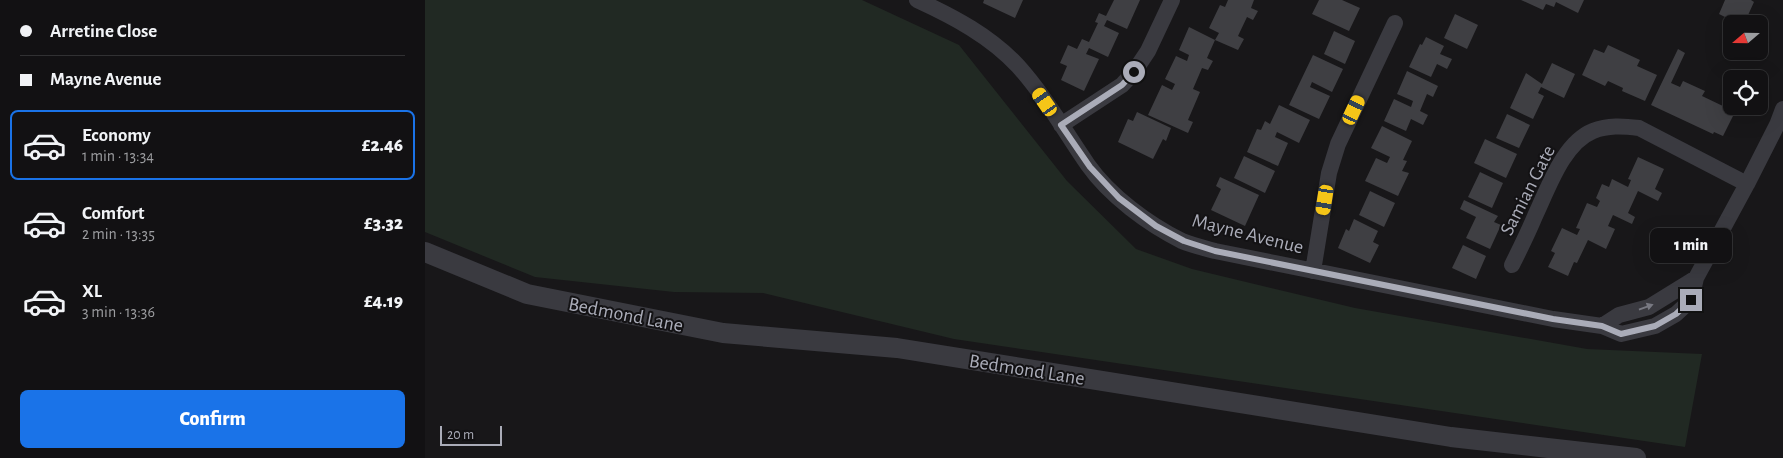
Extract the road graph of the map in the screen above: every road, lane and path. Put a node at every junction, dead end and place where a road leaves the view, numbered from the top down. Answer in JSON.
{"nodes":[{"id":1,"x":917,"y":0,"type":"edge"},
{"id":2,"x":1172,"y":0,"type":"edge"},
{"id":3,"x":948,"y":6,"type":"edge"},
{"id":4,"x":1395,"y":24,"type":"dead end"},
{"id":5,"x":1783,"y":110,"type":"edge"},
{"id":6,"x":1061,"y":125,"type":"junction"},
{"id":7,"x":1747,"y":184,"type":"junction"},
{"id":8,"x":425,"y":252,"type":"edge"},
{"id":9,"x":1512,"y":265,"type":"dead end"},
{"id":10,"x":1313,"y":271,"type":"junction"},
{"id":11,"x":1636,"y":458,"type":"edge"}],
"edges":[{"from":1,"to":3,"type":"street","name":"Mayne Avenue"},
{"from":2,"to":6,"type":"street"},
{"from":3,"to":6,"type":"street","name":"Mayne Avenue"},
{"from":4,"to":10,"type":"street"},
{"from":5,"to":7,"type":"street","name":"Mayne Avenue"},
{"from":6,"to":10,"type":"street","name":"Mayne Avenue"},
{"from":7,"to":9,"type":"street","name":"Samian Gate"},
{"from":10,"to":7,"type":"street","name":"Mayne Avenue","one_way":true},
{"from":8,"to":11,"type":"street","name":"Bedmond Lane"}]}
